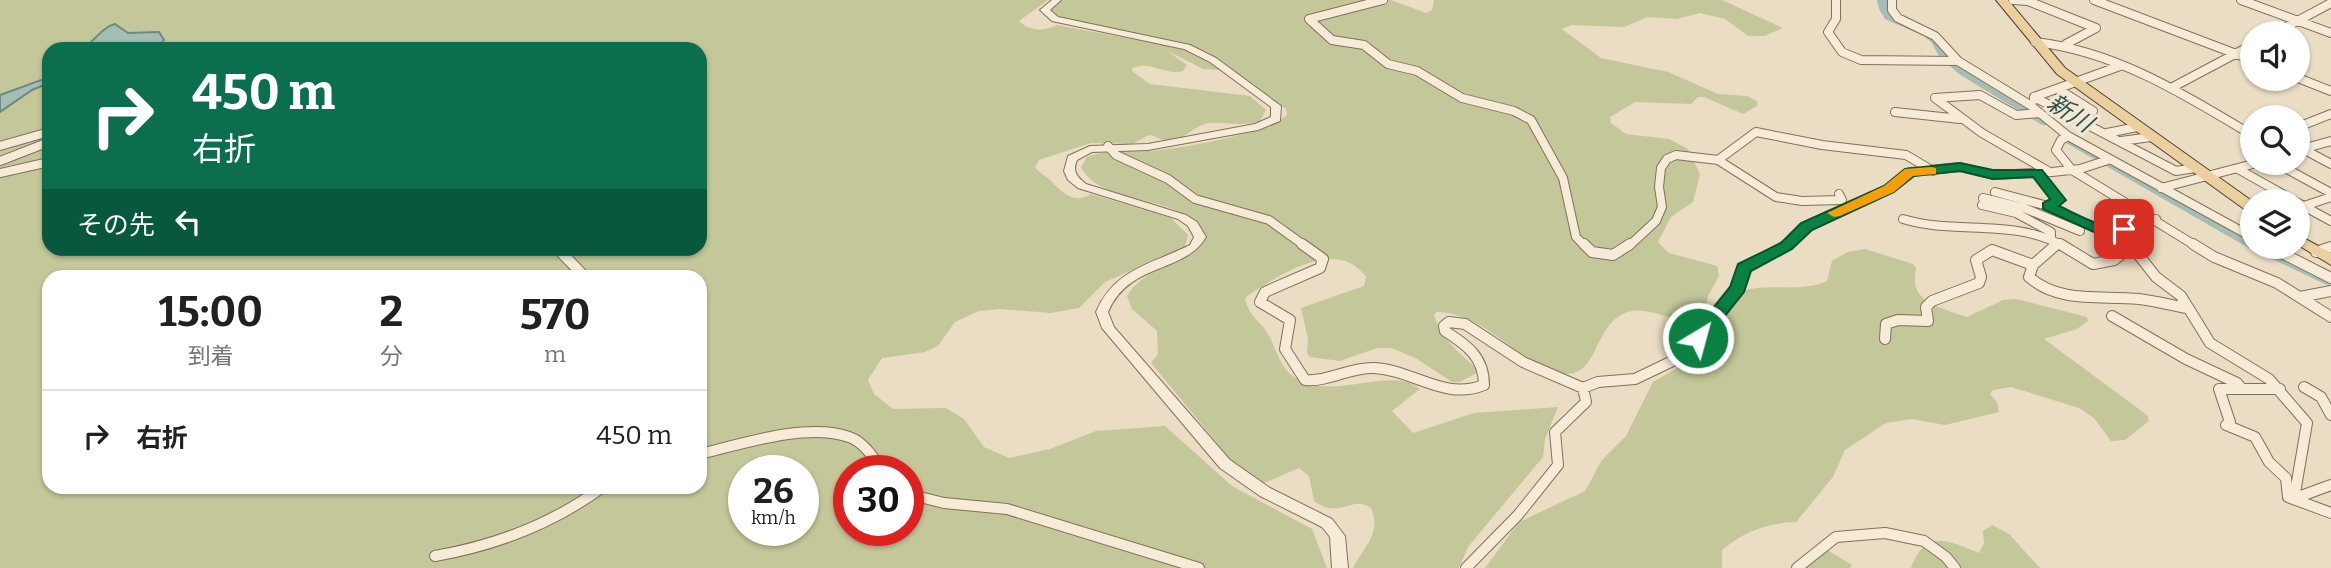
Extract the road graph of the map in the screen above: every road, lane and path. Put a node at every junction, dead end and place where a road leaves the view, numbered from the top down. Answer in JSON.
{"nodes":[{"id":1,"x":1057,"y":0,"type":"edge"},
{"id":2,"x":1383,"y":0,"type":"edge"},
{"id":3,"x":1836,"y":0,"type":"edge"},
{"id":4,"x":1892,"y":0,"type":"edge"},
{"id":5,"x":2029,"y":0,"type":"edge"},
{"id":6,"x":2094,"y":0,"type":"edge"},
{"id":7,"x":2241,"y":0,"type":"edge"},
{"id":8,"x":2007,"y":1,"type":"edge"},
{"id":9,"x":2331,"y":3,"type":"edge"},
{"id":10,"x":2299,"y":21,"type":"joint"},
{"id":11,"x":2310,"y":25,"type":"edge"},
{"id":12,"x":2331,"y":33,"type":"edge"},
{"id":13,"x":2035,"y":43,"type":"junction"},
{"id":14,"x":2066,"y":44,"type":"junction"},
{"id":15,"x":2240,"y":52,"type":"edge"},
{"id":16,"x":2236,"y":54,"type":"junction"},
{"id":17,"x":2240,"y":56,"type":"edge"},
{"id":18,"x":1958,"y":61,"type":"junction"},
{"id":19,"x":2120,"y":66,"type":"junction"},
{"id":20,"x":2075,"y":82,"type":"junction"},
{"id":21,"x":2310,"y":83,"type":"edge"},
{"id":22,"x":2171,"y":88,"type":"junction"},
{"id":23,"x":2058,"y":89,"type":"junction"},
{"id":24,"x":2331,"y":92,"type":"edge"},
{"id":25,"x":2032,"y":101,"type":"junction"},
{"id":26,"x":1895,"y":112,"type":"dead end"},
{"id":27,"x":2040,"y":113,"type":"junction"},
{"id":28,"x":2088,"y":113,"type":"dead end"},
{"id":29,"x":2331,"y":114,"type":"edge"},
{"id":30,"x":1961,"y":119,"type":"junction"},
{"id":31,"x":2310,"y":122,"type":"edge"},
{"id":32,"x":2137,"y":127,"type":"junction"},
{"id":33,"x":2240,"y":128,"type":"edge"},
{"id":34,"x":2106,"y":133,"type":"junction"},
{"id":35,"x":42,"y":134,"type":"edge"},
{"id":36,"x":2151,"y":137,"type":"junction"},
{"id":37,"x":2064,"y":138,"type":"junction"},
{"id":38,"x":2121,"y":141,"type":"junction"},
{"id":39,"x":2331,"y":141,"type":"edge"},
{"id":40,"x":42,"y":145,"type":"edge"},
{"id":41,"x":0,"y":146,"type":"edge"},
{"id":42,"x":1108,"y":146,"type":"junction"},
{"id":43,"x":2310,"y":147,"type":"edge"},
{"id":44,"x":2310,"y":155,"type":"edge"},
{"id":45,"x":1718,"y":160,"type":"junction"},
{"id":46,"x":0,"y":161,"type":"edge"},
{"id":47,"x":2104,"y":161,"type":"junction"},
{"id":48,"x":42,"y":164,"type":"edge"},
{"id":49,"x":2331,"y":164,"type":"edge"},
{"id":50,"x":2195,"y":168,"type":"junction"},
{"id":51,"x":2238,"y":169,"type":"joint"},
{"id":52,"x":2072,"y":170,"type":"junction"},
{"id":53,"x":1934,"y":171,"type":"junction"},
{"id":54,"x":2052,"y":172,"type":"junction"},
{"id":55,"x":0,"y":173,"type":"edge"},
{"id":56,"x":2037,"y":173,"type":"junction"},
{"id":57,"x":2297,"y":175,"type":"edge"},
{"id":58,"x":2210,"y":178,"type":"junction"},
{"id":59,"x":2161,"y":188,"type":"junction"},
{"id":60,"x":2274,"y":189,"type":"edge"},
{"id":61,"x":1995,"y":192,"type":"dead end"},
{"id":62,"x":1839,"y":194,"type":"dead end"},
{"id":63,"x":2331,"y":195,"type":"edge"},
{"id":64,"x":2240,"y":199,"type":"edge"},
{"id":65,"x":2310,"y":200,"type":"edge"},
{"id":66,"x":2048,"y":206,"type":"junction"},
{"id":67,"x":2310,"y":209,"type":"edge"},
{"id":68,"x":1903,"y":219,"type":"dead end"},
{"id":69,"x":2156,"y":219,"type":"junction"},
{"id":70,"x":2331,"y":221,"type":"edge"},
{"id":71,"x":2099,"y":229,"type":"junction"},
{"id":72,"x":2080,"y":231,"type":"junction"},
{"id":73,"x":2240,"y":231,"type":"edge"},
{"id":74,"x":2119,"y":234,"type":"junction"},
{"id":75,"x":2051,"y":236,"type":"junction"},
{"id":76,"x":2128,"y":249,"type":"junction"},
{"id":77,"x":2323,"y":249,"type":"edge"},
{"id":78,"x":562,"y":256,"type":"edge"},
{"id":79,"x":2294,"y":259,"type":"edge"},
{"id":80,"x":2331,"y":260,"type":"edge"},
{"id":81,"x":2033,"y":265,"type":"junction"},
{"id":82,"x":581,"y":270,"type":"edge"},
{"id":83,"x":2331,"y":278,"type":"edge"},
{"id":84,"x":2331,"y":291,"type":"edge"},
{"id":85,"x":2300,"y":297,"type":"junction"},
{"id":86,"x":2187,"y":308,"type":"junction"},
{"id":87,"x":2112,"y":316,"type":"dead end"},
{"id":88,"x":2331,"y":317,"type":"edge"},
{"id":89,"x":1885,"y":339,"type":"dead end"},
{"id":90,"x":2304,"y":387,"type":"dead end"},
{"id":91,"x":1583,"y":388,"type":"junction"},
{"id":92,"x":2242,"y":389,"type":"junction"},
{"id":93,"x":2280,"y":389,"type":"junction"},
{"id":94,"x":2331,"y":415,"type":"edge"},
{"id":95,"x":707,"y":452,"type":"edge"},
{"id":96,"x":870,"y":455,"type":"edge"},
{"id":97,"x":2331,"y":485,"type":"edge"},
{"id":98,"x":593,"y":494,"type":"edge"},
{"id":99,"x":2298,"y":497,"type":"junction"},
{"id":100,"x":924,"y":500,"type":"edge"},
{"id":101,"x":2331,"y":513,"type":"edge"},
{"id":102,"x":435,"y":556,"type":"dead end"},
{"id":103,"x":1199,"y":568,"type":"edge"},
{"id":104,"x":1340,"y":568,"type":"edge"},
{"id":105,"x":1466,"y":568,"type":"edge"},
{"id":106,"x":1797,"y":568,"type":"edge"},
{"id":107,"x":1955,"y":568,"type":"edge"}],
"edges":[{"from":1,"to":42,"type":"street"},
{"from":2,"to":45,"type":"street"},
{"from":3,"to":18,"type":"street"},
{"from":4,"to":18,"type":"street"},
{"from":5,"to":8,"type":"street"},
{"from":5,"to":14,"type":"street"},
{"from":6,"to":16,"type":"street"},
{"from":7,"to":10,"type":"street"},
{"from":8,"to":13,"type":"main road"},
{"from":9,"to":10,"type":"street"},
{"from":11,"to":12,"type":"street"},
{"from":13,"to":14,"type":"street"},
{"from":13,"to":20,"type":"main road"},
{"from":14,"to":19,"type":"street"},
{"from":15,"to":16,"type":"street"},
{"from":16,"to":17,"type":"street"},
{"from":16,"to":22,"type":"street"},
{"from":18,"to":25,"type":"street"},
{"from":19,"to":20,"type":"street"},
{"from":19,"to":22,"type":"street"},
{"from":20,"to":23,"type":"street"},
{"from":20,"to":32,"type":"main road"},
{"from":21,"to":24,"type":"street"},
{"from":22,"to":33,"type":"street"},
{"from":23,"to":25,"type":"street"},
{"from":23,"to":28,"type":"street"},
{"from":25,"to":27,"type":"street"},
{"from":25,"to":34,"type":"street"},
{"from":26,"to":30,"type":"street"},
{"from":27,"to":30,"type":"street"},
{"from":27,"to":37,"type":"street"},
{"from":29,"to":31,"type":"street"},
{"from":30,"to":54,"type":"street"},
{"from":32,"to":34,"type":"street"},
{"from":32,"to":36,"type":"main road"},
{"from":34,"to":38,"type":"street"},
{"from":35,"to":41,"type":"street"},
{"from":36,"to":38,"type":"street"},
{"from":36,"to":50,"type":"main road"},
{"from":37,"to":47,"type":"street"},
{"from":37,"to":52,"type":"street"},
{"from":38,"to":50,"type":"street"},
{"from":39,"to":43,"type":"street"},
{"from":40,"to":46,"type":"street"},
{"from":42,"to":91,"type":"street"},
{"from":42,"to":104,"type":"street"},
{"from":44,"to":49,"type":"street"},
{"from":45,"to":53,"type":"street"},
{"from":45,"to":62,"type":"street"},
{"from":47,"to":52,"type":"street"},
{"from":47,"to":59,"type":"street"},
{"from":48,"to":55,"type":"street"},
{"from":50,"to":58,"type":"main road"},
{"from":51,"to":58,"type":"street"},
{"from":51,"to":60,"type":"street"},
{"from":52,"to":54,"type":"street"},
{"from":52,"to":69,"type":"street"},
{"from":53,"to":56,"type":"street"},
{"from":53,"to":91,"type":"street"},
{"from":54,"to":56,"type":"street"},
{"from":56,"to":66,"type":"street"},
{"from":57,"to":63,"type":"street"},
{"from":58,"to":59,"type":"street"},
{"from":58,"to":64,"type":"main road"},
{"from":59,"to":73,"type":"street"},
{"from":61,"to":66,"type":"street"},
{"from":63,"to":65,"type":"street"},
{"from":66,"to":71,"type":"street"},
{"from":67,"to":70,"type":"street"},
{"from":68,"to":75,"type":"street"},
{"from":69,"to":74,"type":"street"},
{"from":69,"to":85,"type":"street"},
{"from":71,"to":72,"type":"street"},
{"from":71,"to":74,"type":"street"},
{"from":72,"to":75,"type":"street"},
{"from":72,"to":75,"type":"street"},
{"from":74,"to":76,"type":"street"},
{"from":75,"to":76,"type":"street"},
{"from":75,"to":81,"type":"street"},
{"from":76,"to":86,"type":"street"},
{"from":77,"to":80,"type":"main road"},
{"from":78,"to":82,"type":"street"},
{"from":79,"to":83,"type":"street"},
{"from":81,"to":86,"type":"street"},
{"from":81,"to":89,"type":"street"},
{"from":84,"to":85,"type":"street"},
{"from":85,"to":88,"type":"street"},
{"from":86,"to":93,"type":"street"},
{"from":87,"to":92,"type":"street"},
{"from":90,"to":94,"type":"street"},
{"from":91,"to":105,"type":"street"},
{"from":92,"to":93,"type":"street"},
{"from":92,"to":99,"type":"street"},
{"from":93,"to":99,"type":"street"},
{"from":95,"to":96,"type":"street"},
{"from":97,"to":99,"type":"street"},
{"from":98,"to":102,"type":"street"},
{"from":99,"to":101,"type":"street"},
{"from":100,"to":103,"type":"street"},
{"from":106,"to":107,"type":"street"}]}
